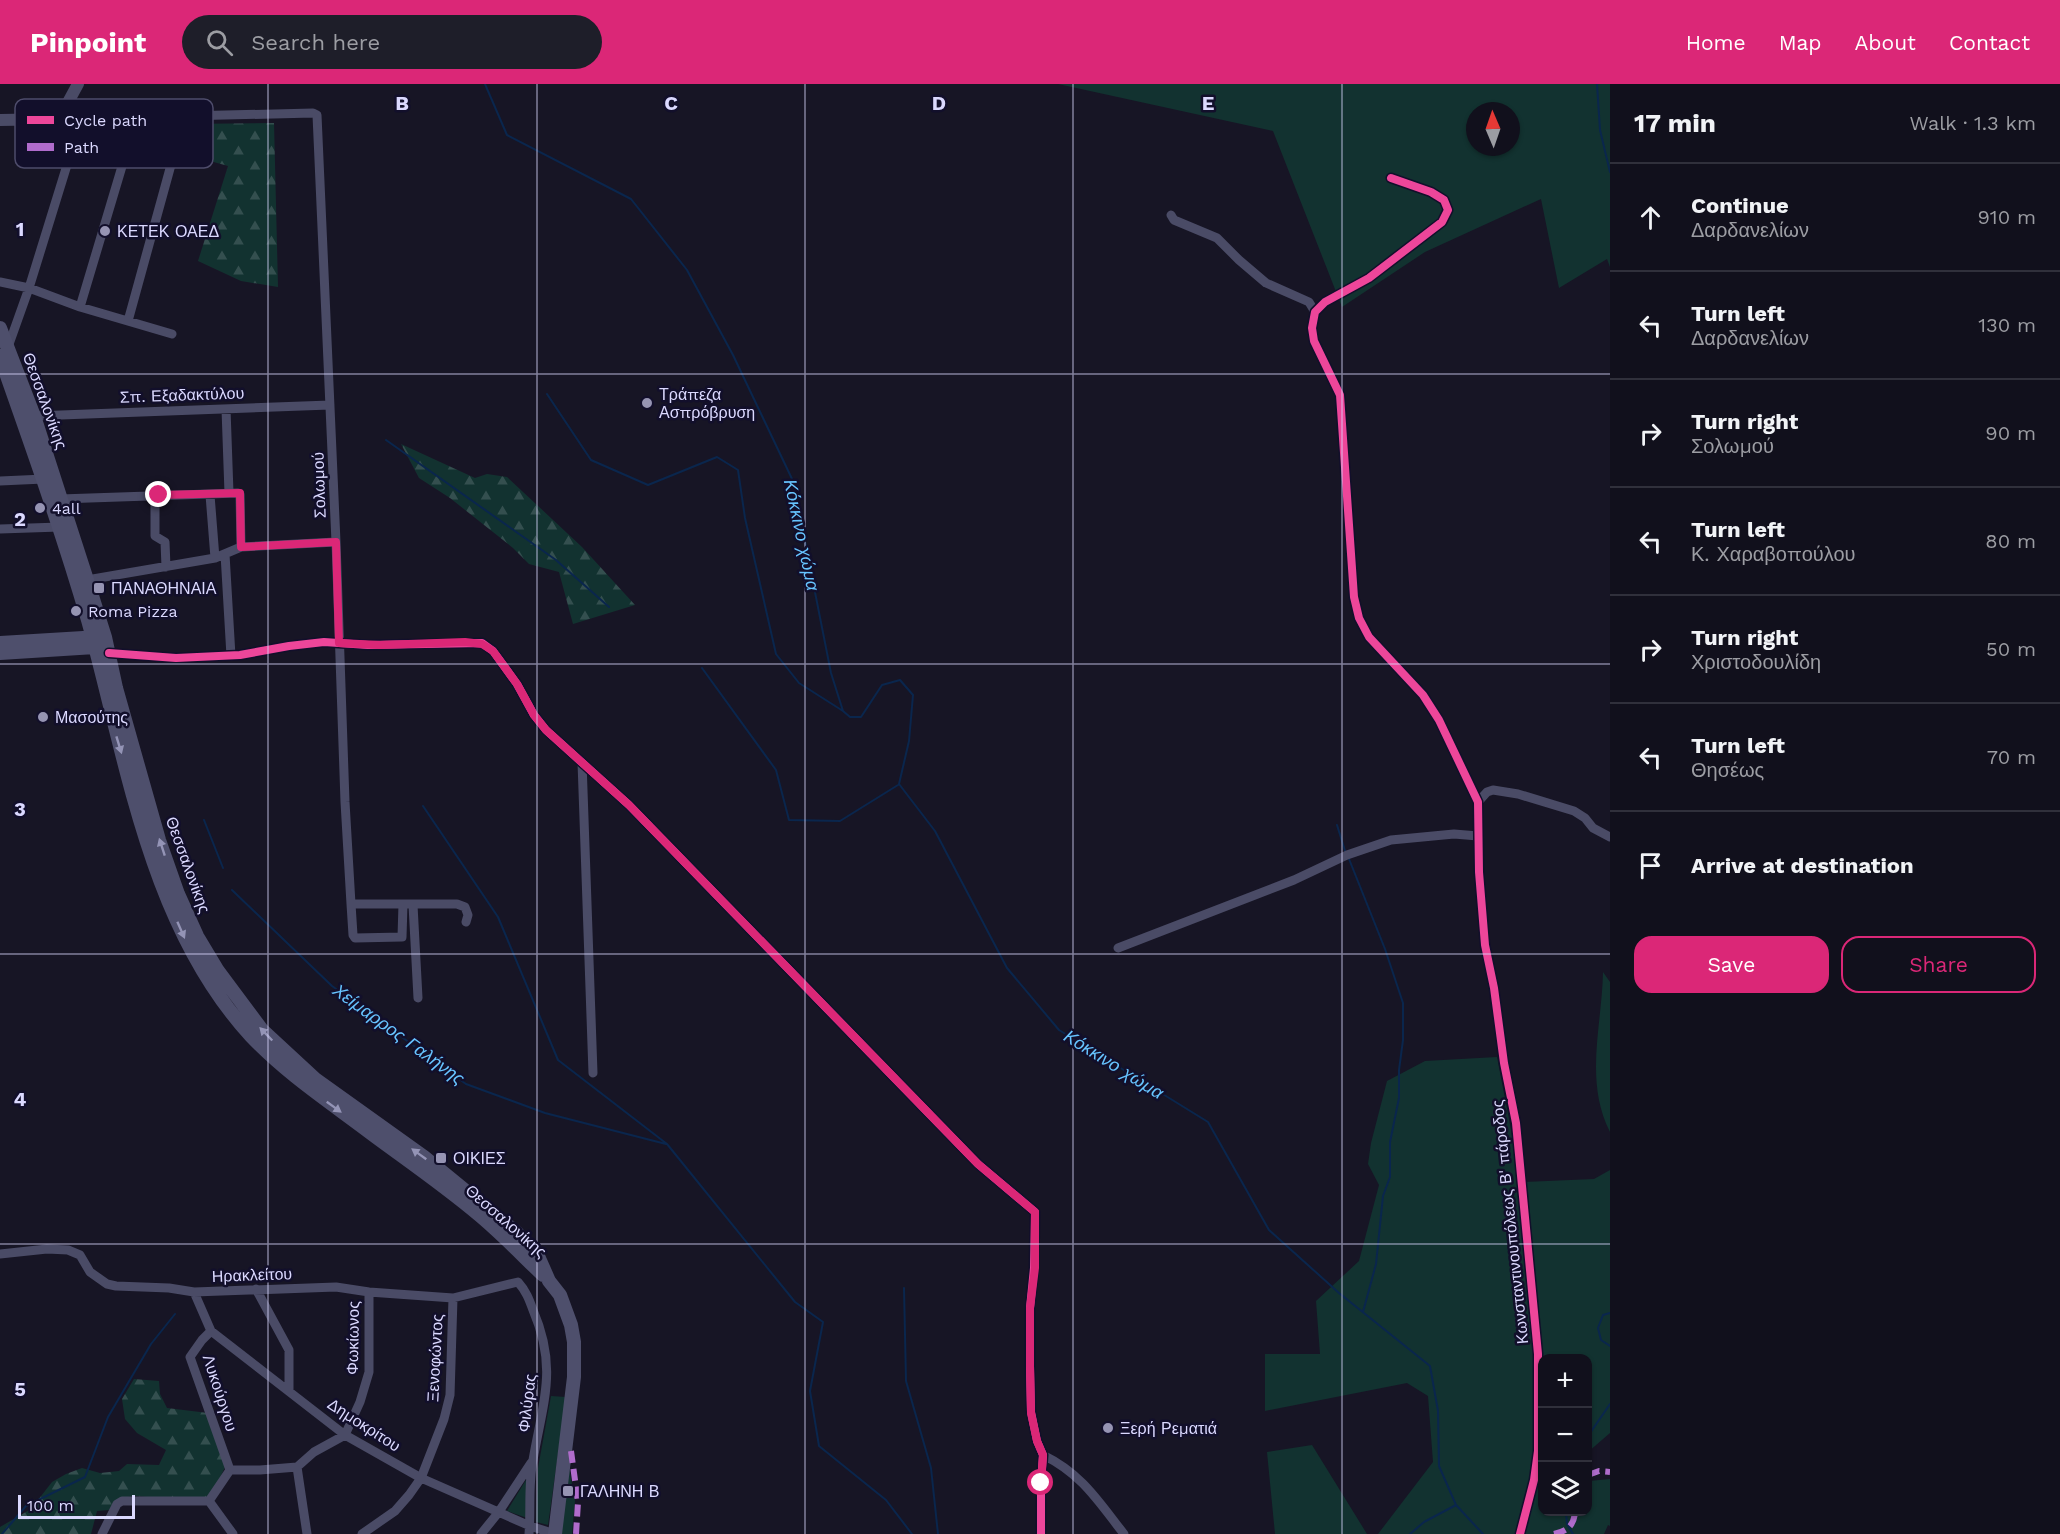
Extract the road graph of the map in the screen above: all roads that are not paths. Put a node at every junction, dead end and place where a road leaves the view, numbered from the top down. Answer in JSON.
{"nodes":[{"id":1,"x":78,"y":84,"type":"edge"},
{"id":2,"x":70,"y":99,"type":"edge"},
{"id":3,"x":213,"y":115,"type":"edge"},
{"id":4,"x":0,"y":120,"type":"edge"},
{"id":5,"x":15,"y":120,"type":"edge"},
{"id":6,"x":66,"y":168,"type":"edge"},
{"id":7,"x":122,"y":168,"type":"edge"},
{"id":8,"x":170,"y":168,"type":"edge"},
{"id":9,"x":1391,"y":178,"type":"dead end"},
{"id":10,"x":1171,"y":215,"type":"dead end"},
{"id":11,"x":0,"y":282,"type":"edge"},
{"id":12,"x":29,"y":288,"type":"junction"},
{"id":13,"x":80,"y":307,"type":"junction"},
{"id":14,"x":1315,"y":312,"type":"junction"},
{"id":15,"x":128,"y":321,"type":"junction"},
{"id":16,"x":0,"y":328,"type":"edge"},
{"id":17,"x":172,"y":334,"type":"dead end"},
{"id":18,"x":4,"y":351,"type":"edge"},
{"id":19,"x":4,"y":377,"type":"edge"},
{"id":20,"x":330,"y":405,"type":"junction"},
{"id":21,"x":226,"y":409,"type":"junction"},
{"id":22,"x":34,"y":416,"type":"junction"},
{"id":23,"x":44,"y":479,"type":"junction"},
{"id":24,"x":0,"y":481,"type":"edge"},
{"id":25,"x":229,"y":493,"type":"junction"},
{"id":26,"x":153,"y":495,"type":"junction"},
{"id":27,"x":210,"y":495,"type":"junction"},
{"id":28,"x":60,"y":499,"type":"junction"},
{"id":29,"x":60,"y":526,"type":"junction"},
{"id":30,"x":0,"y":529,"type":"edge"},
{"id":31,"x":336,"y":542,"type":"junction"},
{"id":32,"x":241,"y":547,"type":"junction"},
{"id":33,"x":225,"y":554,"type":"junction"},
{"id":34,"x":215,"y":558,"type":"junction"},
{"id":35,"x":166,"y":567,"type":"junction"},
{"id":36,"x":87,"y":580,"type":"junction"},
{"id":37,"x":0,"y":643,"type":"edge"},
{"id":38,"x":339,"y":643,"type":"junction"},
{"id":39,"x":100,"y":646,"type":"junction"},
{"id":40,"x":0,"y":653,"type":"edge"},
{"id":41,"x":231,"y":656,"type":"junction"},
{"id":42,"x":582,"y":762,"type":"junction"},
{"id":43,"x":1478,"y":802,"type":"junction"},
{"id":44,"x":1478,"y":836,"type":"junction"},
{"id":45,"x":1610,"y":837,"type":"edge"},
{"id":46,"x":351,"y":904,"type":"junction"},
{"id":47,"x":403,"y":904,"type":"junction"},
{"id":48,"x":413,"y":905,"type":"junction"},
{"id":49,"x":466,"y":922,"type":"dead end"},
{"id":50,"x":1118,"y":948,"type":"dead end"},
{"id":51,"x":418,"y":998,"type":"dead end"},
{"id":52,"x":593,"y":1073,"type":"dead end"},
{"id":53,"x":0,"y":1254,"type":"edge"},
{"id":54,"x":518,"y":1282,"type":"joint"},
{"id":55,"x":256,"y":1288,"type":"junction"},
{"id":56,"x":194,"y":1292,"type":"junction"},
{"id":57,"x":369,"y":1292,"type":"junction"},
{"id":58,"x":453,"y":1298,"type":"junction"},
{"id":59,"x":212,"y":1331,"type":"junction"},
{"id":60,"x":289,"y":1390,"type":"junction"},
{"id":61,"x":345,"y":1435,"type":"junction"},
{"id":62,"x":1043,"y":1455,"type":"junction"},
{"id":63,"x":532,"y":1461,"type":"junction"},
{"id":64,"x":297,"y":1467,"type":"junction"},
{"id":65,"x":230,"y":1470,"type":"junction"},
{"id":66,"x":421,"y":1478,"type":"junction"},
{"id":67,"x":209,"y":1501,"type":"junction"},
{"id":68,"x":498,"y":1512,"type":"junction"},
{"id":69,"x":530,"y":1530,"type":"edge"},
{"id":70,"x":102,"y":1534,"type":"edge"},
{"id":71,"x":233,"y":1534,"type":"edge"},
{"id":72,"x":307,"y":1534,"type":"edge"},
{"id":73,"x":362,"y":1534,"type":"edge"},
{"id":74,"x":481,"y":1534,"type":"edge"},
{"id":75,"x":555,"y":1534,"type":"edge"},
{"id":76,"x":1041,"y":1534,"type":"edge"},
{"id":77,"x":1124,"y":1534,"type":"edge"},
{"id":78,"x":1520,"y":1534,"type":"edge"}],
"edges":[{"from":1,"to":2,"type":"street"},
{"from":3,"to":20,"type":"street","name":"Σολωμού"},
{"from":4,"to":5,"type":"street"},
{"from":6,"to":12,"type":"street"},
{"from":7,"to":13,"type":"street"},
{"from":8,"to":15,"type":"street"},
{"from":9,"to":14,"type":"street"},
{"from":10,"to":14,"type":"street"},
{"from":11,"to":12,"type":"street"},
{"from":12,"to":13,"type":"street"},
{"from":12,"to":18,"type":"street"},
{"from":13,"to":15,"type":"street"},
{"from":14,"to":43,"type":"street"},
{"from":15,"to":17,"type":"street"},
{"from":16,"to":18,"type":"main road","name":"Θεσσαλονίκης"},
{"from":18,"to":19,"type":"main road","name":"Θεσσαλονίκης"},
{"from":18,"to":22,"type":"main road","name":"Θεσσαλονίκης"},
{"from":19,"to":23,"type":"main road","name":"Θεσσαλονίκης"},
{"from":20,"to":21,"type":"street","name":"Σπ. Εξαδακτύλου"},
{"from":20,"to":31,"type":"street","name":"Σολωμού"},
{"from":21,"to":22,"type":"street","name":"Σπ. Εξαδακτύλου"},
{"from":21,"to":25,"type":"street"},
{"from":22,"to":28,"type":"main road","name":"Θεσσαλονίκης"},
{"from":23,"to":24,"type":"street"},
{"from":23,"to":29,"type":"main road","name":"Θεσσαλονίκης"},
{"from":25,"to":27,"type":"street"},
{"from":25,"to":32,"type":"street"},
{"from":26,"to":27,"type":"street"},
{"from":26,"to":28,"type":"street"},
{"from":26,"to":35,"type":"street"},
{"from":27,"to":34,"type":"street"},
{"from":28,"to":36,"type":"main road","name":"Θεσσαλονίκης"},
{"from":29,"to":30,"type":"street"},
{"from":29,"to":39,"type":"main road","name":"Θεσσαλονίκης"},
{"from":31,"to":32,"type":"street"},
{"from":31,"to":38,"type":"street","name":"Σολωμού"},
{"from":32,"to":33,"type":"street"},
{"from":33,"to":34,"type":"street"},
{"from":33,"to":41,"type":"street"},
{"from":34,"to":35,"type":"street"},
{"from":35,"to":36,"type":"street"},
{"from":36,"to":39,"type":"main road","name":"Θεσσαλονίκης"},
{"from":37,"to":39,"type":"main road"},
{"from":38,"to":41,"type":"street"},
{"from":38,"to":42,"type":"street"},
{"from":38,"to":46,"type":"street","name":"Σολωμού"},
{"from":39,"to":40,"type":"main road"},
{"from":39,"to":41,"type":"street"},
{"from":39,"to":75,"type":"main road","name":"Θεσσαλονίκης"},
{"from":42,"to":52,"type":"street"},
{"from":42,"to":62,"type":"street"},
{"from":43,"to":44,"type":"street","name":"Κωνσταντινουπόλεως Β' πάροδος"},
{"from":43,"to":45,"type":"street"},
{"from":44,"to":50,"type":"street"},
{"from":44,"to":78,"type":"street","name":"Κωνσταντινουπόλεως Β' πάροδος"},
{"from":46,"to":47,"type":"street"},
{"from":46,"to":47,"type":"street","name":"Σολωμού"},
{"from":47,"to":48,"type":"street"},
{"from":48,"to":49,"type":"street"},
{"from":48,"to":51,"type":"street"},
{"from":53,"to":56,"type":"street","name":"Ηρακλείτου"},
{"from":54,"to":58,"type":"street","name":"Ηρακλείτου"},
{"from":54,"to":63,"type":"street","name":"Φιλύρας"},
{"from":55,"to":56,"type":"street","name":"Ηρακλείτου"},
{"from":55,"to":57,"type":"street","name":"Ηρακλείτου"},
{"from":55,"to":60,"type":"street"},
{"from":56,"to":59,"type":"street","name":"Δημοκρίτου"},
{"from":57,"to":58,"type":"street","name":"Ηρακλείτου"},
{"from":57,"to":61,"type":"street","name":"Φωκίωνος"},
{"from":58,"to":66,"type":"street","name":"Ξενοφώντος"},
{"from":59,"to":60,"type":"street","name":"Δημοκρίτου"},
{"from":59,"to":65,"type":"street","name":"Λυκούργου"},
{"from":60,"to":61,"type":"street","name":"Δημοκρίτου"},
{"from":61,"to":64,"type":"street"},
{"from":61,"to":66,"type":"street","name":"Δημοκρίτου"},
{"from":62,"to":76,"type":"street"},
{"from":62,"to":77,"type":"street"},
{"from":63,"to":68,"type":"street"},
{"from":63,"to":69,"type":"street","name":"Φιλύρας"},
{"from":64,"to":65,"type":"street"},
{"from":64,"to":72,"type":"street"},
{"from":65,"to":67,"type":"street"},
{"from":66,"to":68,"type":"street","name":"Δημοκρίτου"},
{"from":66,"to":73,"type":"street","name":"Ξενοφώντος"},
{"from":67,"to":70,"type":"street"},
{"from":67,"to":71,"type":"street"},
{"from":68,"to":69,"type":"street","name":"Δημοκρίτου"},
{"from":68,"to":74,"type":"street"},
{"from":69,"to":75,"type":"street","name":"Δημοκρίτου"}]}
